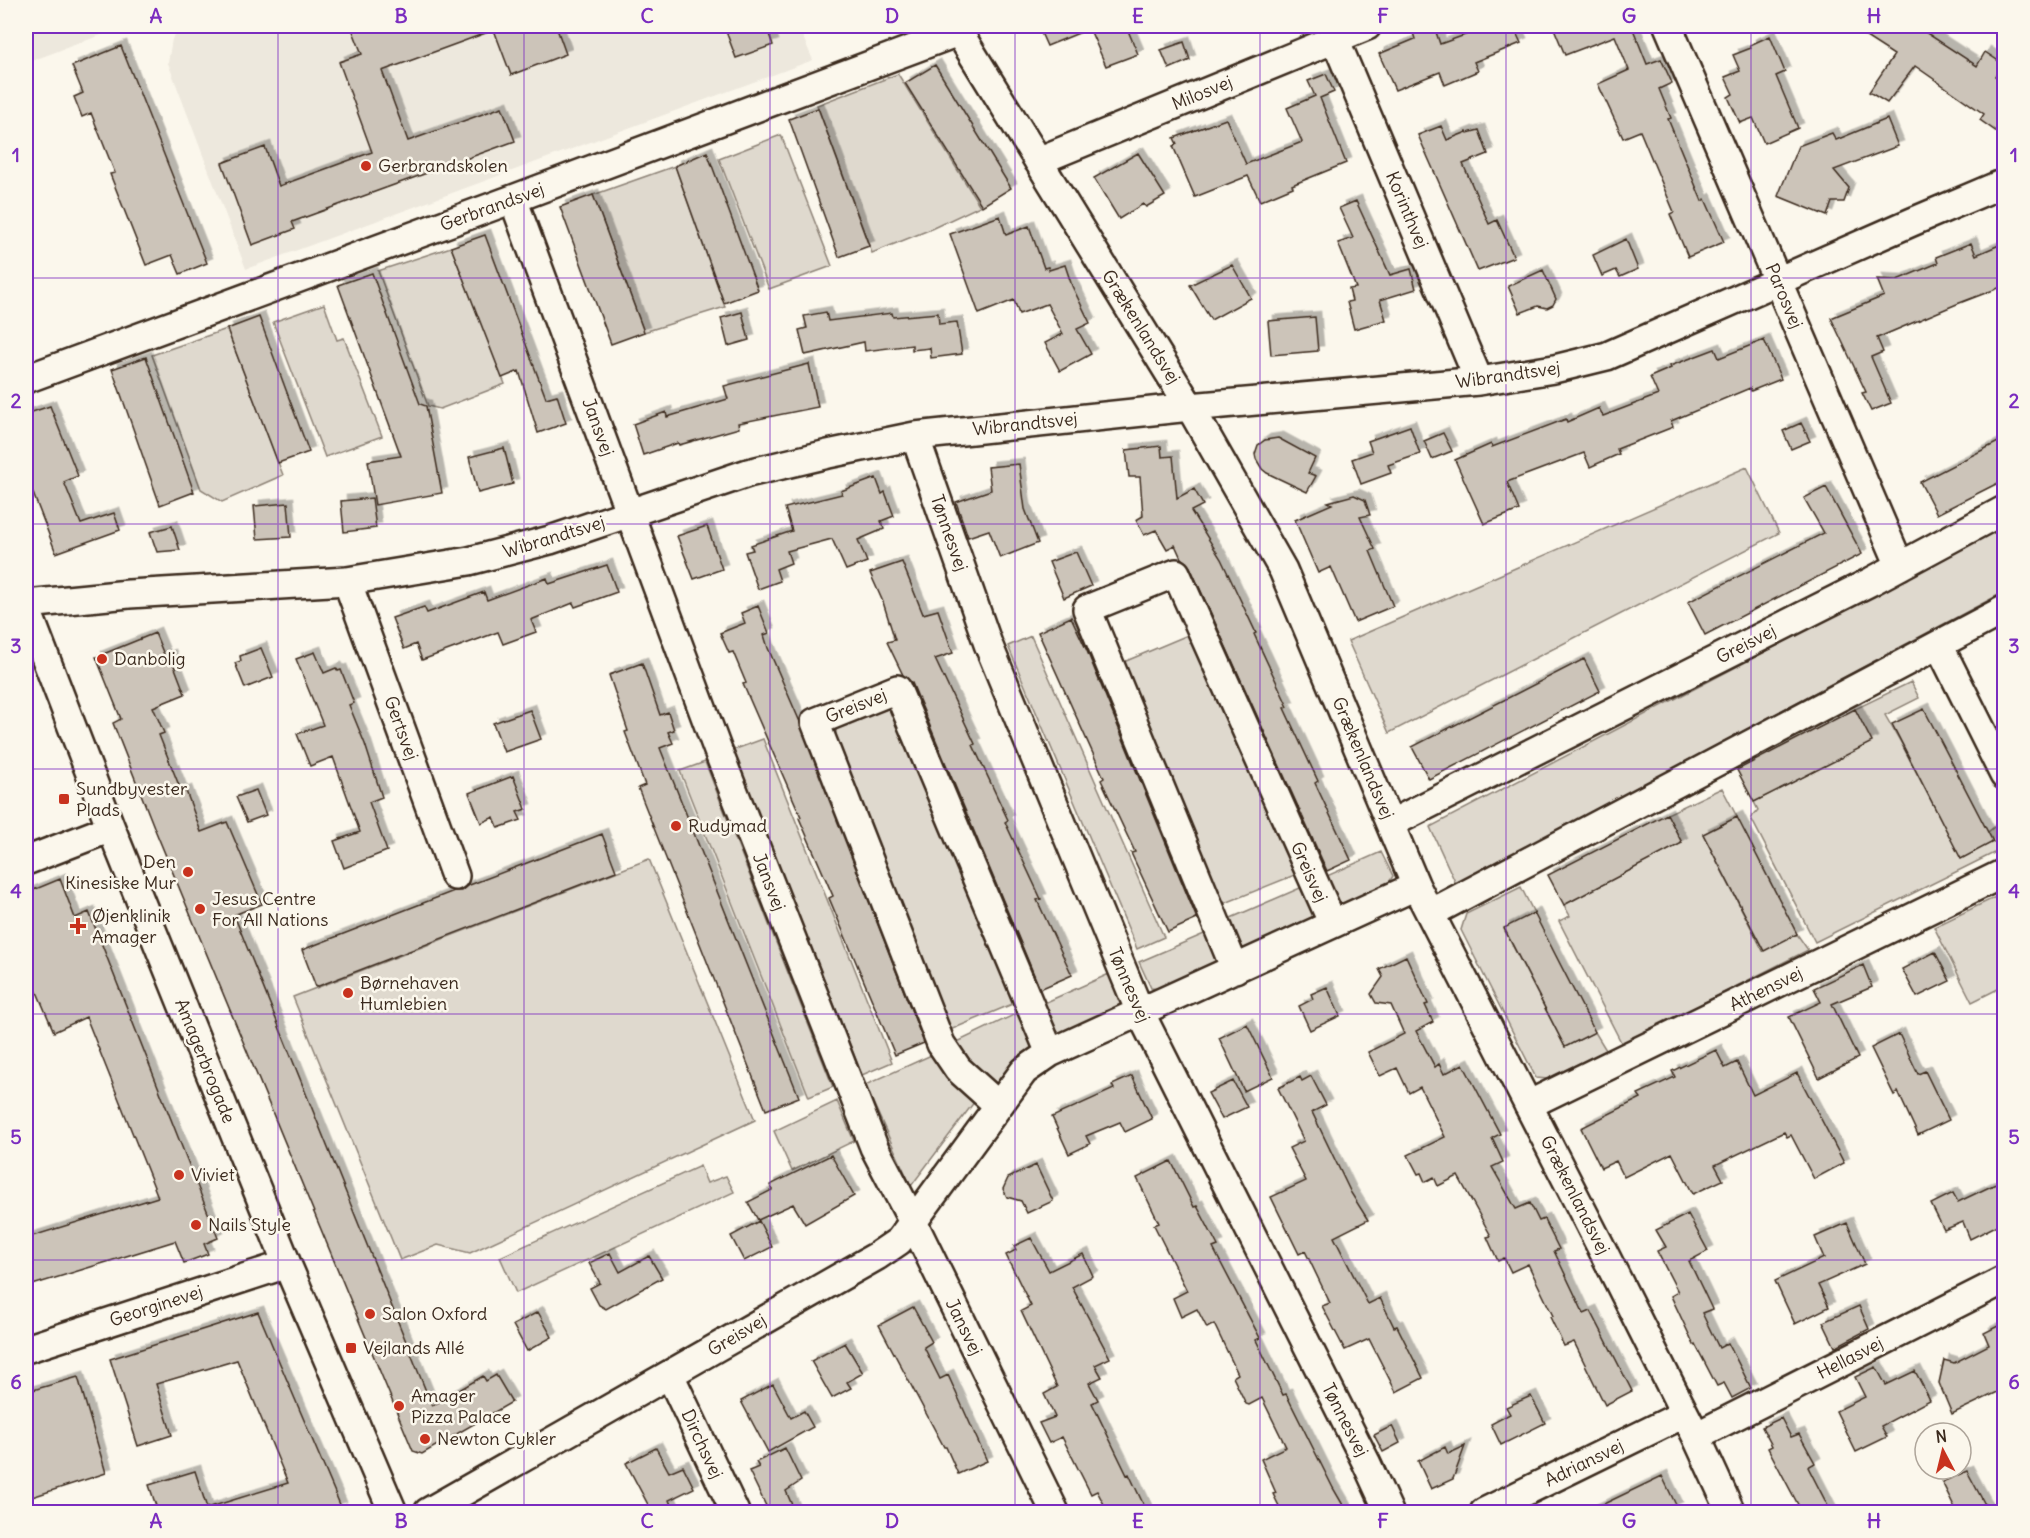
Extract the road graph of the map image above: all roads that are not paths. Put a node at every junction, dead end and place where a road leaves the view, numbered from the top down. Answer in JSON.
{"nodes":[{"id":1,"x":1366,"y":26,"type":"edge"},
{"id":2,"x":1668,"y":26,"type":"edge"},
{"id":3,"x":957,"y":29,"type":"edge"},
{"id":4,"x":1335,"y":39,"type":"junction"},
{"id":5,"x":1038,"y":161,"type":"junction"},
{"id":6,"x":2004,"y":183,"type":"edge"},
{"id":7,"x":513,"y":200,"type":"junction"},
{"id":8,"x":1778,"y":281,"type":"junction"},
{"id":9,"x":26,"y":379,"type":"edge"},
{"id":10,"x":1479,"y":381,"type":"junction"},
{"id":11,"x":1190,"y":407,"type":"junction"},
{"id":12,"x":915,"y":436,"type":"junction"},
{"id":13,"x":2004,"y":510,"type":"edge"},
{"id":14,"x":630,"y":513,"type":"junction"},
{"id":15,"x":1900,"y":567,"type":"junction"},
{"id":16,"x":347,"y":580,"type":"junction"},
{"id":17,"x":26,"y":606,"type":"edge"},
{"id":18,"x":2004,"y":610,"type":"edge"},
{"id":19,"x":1939,"y":645,"type":"junction"},
{"id":20,"x":2004,"y":775,"type":"edge"},
{"id":21,"x":1390,"y":824,"type":"junction"},
{"id":22,"x":111,"y":828,"type":"junction"},
{"id":23,"x":26,"y":861,"type":"edge"},
{"id":24,"x":2004,"y":873,"type":"edge"},
{"id":25,"x":455,"y":876,"type":"dead end"},
{"id":26,"x":1416,"y":886,"type":"junction"},
{"id":27,"x":1431,"y":913,"type":"junction"},
{"id":28,"x":1333,"y":924,"type":"junction"},
{"id":29,"x":1235,"y":969,"type":"junction"},
{"id":30,"x":1140,"y":1012,"type":"junction"},
{"id":31,"x":1050,"y":1053,"type":"junction"},
{"id":32,"x":998,"y":1105,"type":"junction"},
{"id":33,"x":1528,"y":1105,"type":"junction"},
{"id":34,"x":913,"y":1222,"type":"junction"},
{"id":35,"x":287,"y":1264,"type":"junction"},
{"id":36,"x":2004,"y":1280,"type":"edge"},
{"id":37,"x":26,"y":1348,"type":"edge"},
{"id":38,"x":670,"y":1375,"type":"junction"},
{"id":39,"x":1690,"y":1425,"type":"junction"},
{"id":40,"x":393,"y":1512,"type":"edge"},
{"id":41,"x":428,"y":1512,"type":"edge"},
{"id":42,"x":735,"y":1512,"type":"edge"},
{"id":43,"x":1055,"y":1512,"type":"edge"},
{"id":44,"x":1389,"y":1512,"type":"edge"},
{"id":45,"x":1484,"y":1512,"type":"edge"},
{"id":46,"x":1731,"y":1512,"type":"edge"}],
"edges":[{"from":1,"to":4,"type":"street","name":"Milosvej"},
{"from":2,"to":8,"type":"street","name":"Parosvej"},
{"from":3,"to":5,"type":"street","name":"Grækenlandsvej"},
{"from":3,"to":7,"type":"street","name":"Gerbrandsvej"},
{"from":4,"to":5,"type":"street","name":"Milosvej"},
{"from":4,"to":10,"type":"street","name":"Korinthvej"},
{"from":5,"to":11,"type":"street","name":"Grækenlandsvej"},
{"from":6,"to":8,"type":"street","name":"Wibrandtsvej"},
{"from":7,"to":9,"type":"street","name":"Gerbrandsvej"},
{"from":7,"to":14,"type":"street","name":"Jansvej"},
{"from":8,"to":10,"type":"street","name":"Wibrandtsvej"},
{"from":8,"to":15,"type":"street","name":"Parosvej"},
{"from":10,"to":11,"type":"street","name":"Wibrandtsvej"},
{"from":11,"to":12,"type":"street","name":"Wibrandtsvej"},
{"from":11,"to":21,"type":"street","name":"Grækenlandsvej"},
{"from":12,"to":14,"type":"street","name":"Wibrandtsvej"},
{"from":12,"to":30,"type":"street","name":"Tønnesvej"},
{"from":13,"to":15,"type":"street","name":"Greisvej"},
{"from":14,"to":16,"type":"street","name":"Wibrandtsvej"},
{"from":14,"to":34,"type":"street","name":"Jansvej"},
{"from":15,"to":21,"type":"street","name":"Greisvej"},
{"from":16,"to":17,"type":"street","name":"Wibrandtsvej"},
{"from":16,"to":25,"type":"street","name":"Gertsvej"},
{"from":17,"to":22,"type":"street","name":"Amagerbrogade"},
{"from":18,"to":19,"type":"street"},
{"from":19,"to":20,"type":"street"},
{"from":19,"to":27,"type":"street"},
{"from":21,"to":26,"type":"street","name":"Grækenlandsvej"},
{"from":22,"to":23,"type":"street"},
{"from":22,"to":35,"type":"street","name":"Amagerbrogade"},
{"from":24,"to":33,"type":"street","name":"Athensvej"},
{"from":26,"to":27,"type":"street","name":"Grækenlandsvej"},
{"from":26,"to":28,"type":"street","name":"Greisvej"},
{"from":27,"to":33,"type":"street","name":"Grækenlandsvej"},
{"from":28,"to":29,"type":"street","name":"Greisvej"},
{"from":28,"to":29,"type":"street","name":"Greisvej"},
{"from":29,"to":30,"type":"street","name":"Greisvej"},
{"from":30,"to":31,"type":"street","name":"Greisvej"},
{"from":30,"to":44,"type":"street","name":"Tønnesvej"},
{"from":31,"to":32,"type":"street","name":"Greisvej"},
{"from":31,"to":32,"type":"street","name":"Greisvej"},
{"from":32,"to":34,"type":"street","name":"Greisvej"},
{"from":33,"to":39,"type":"street","name":"Grækenlandsvej"},
{"from":34,"to":38,"type":"street","name":"Greisvej"},
{"from":34,"to":43,"type":"street","name":"Jansvej"},
{"from":35,"to":37,"type":"street","name":"Georginevej"},
{"from":35,"to":40,"type":"street","name":"Amagerbrogade"},
{"from":36,"to":39,"type":"street","name":"Hellasvej"},
{"from":38,"to":41,"type":"street","name":"Greisvej"},
{"from":38,"to":42,"type":"street","name":"Dirchsvej"},
{"from":39,"to":45,"type":"street","name":"Adriansvej"},
{"from":39,"to":46,"type":"street","name":"Grækenlandsvej"}]}
